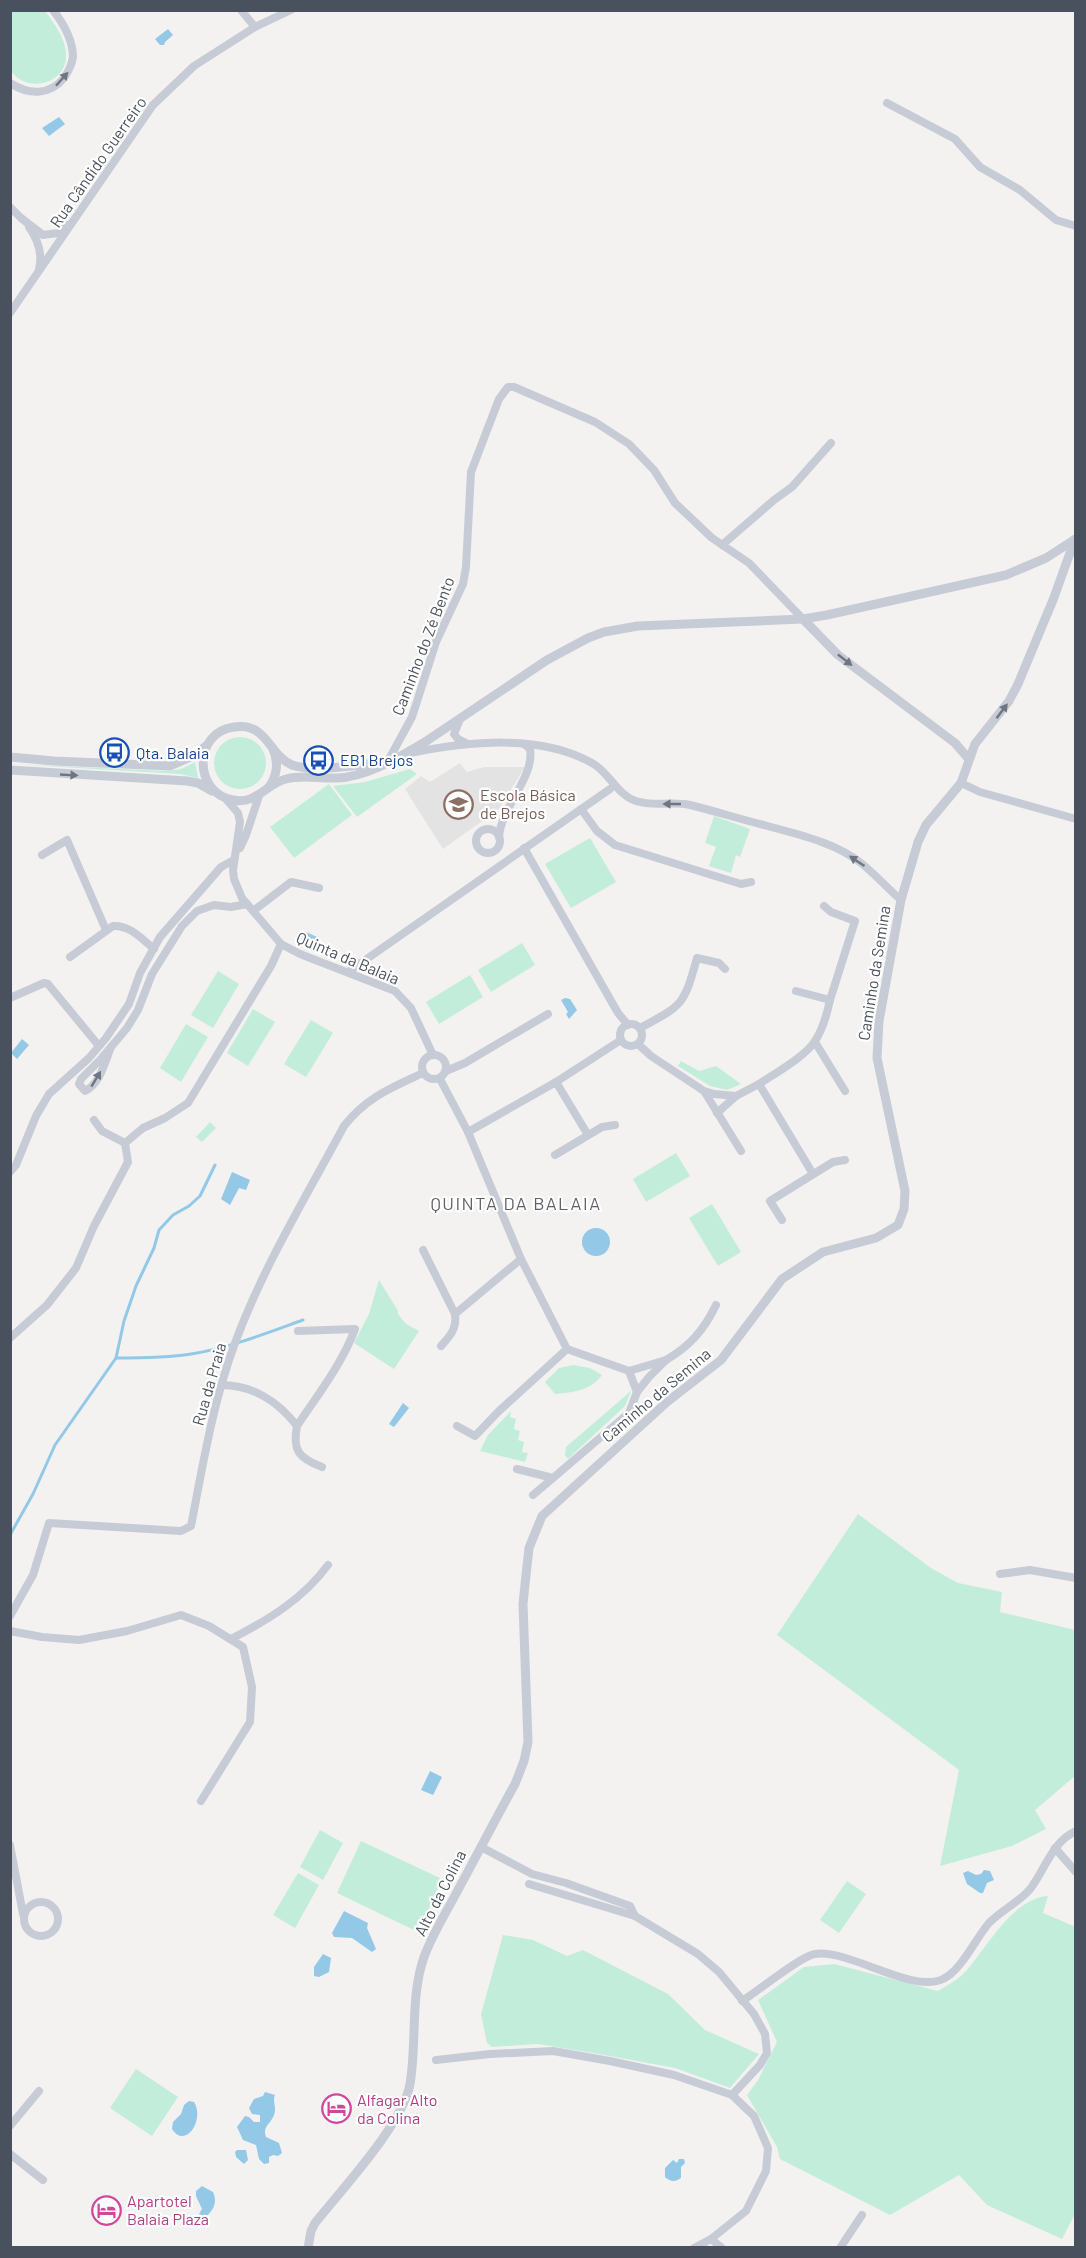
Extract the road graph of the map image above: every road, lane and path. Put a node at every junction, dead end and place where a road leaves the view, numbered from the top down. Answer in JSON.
{"nodes":[{"id":1,"x":53,"y":10,"type":"edge"},
{"id":2,"x":241,"y":10,"type":"edge"},
{"id":3,"x":291,"y":10,"type":"edge"},
{"id":4,"x":255,"y":27,"type":"junction"},
{"id":5,"x":10,"y":83,"type":"edge"},
{"id":6,"x":887,"y":103,"type":"dead end"},
{"id":7,"x":10,"y":207,"type":"edge"},
{"id":8,"x":21,"y":218,"type":"junction"},
{"id":9,"x":74,"y":221,"type":"junction"},
{"id":10,"x":1076,"y":226,"type":"edge"},
{"id":11,"x":36,"y":276,"type":"junction"},
{"id":12,"x":10,"y":313,"type":"edge"},
{"id":13,"x":831,"y":442,"type":"dead end"},
{"id":14,"x":1075,"y":539,"type":"edge"},
{"id":15,"x":722,"y":545,"type":"junction"},
{"id":16,"x":804,"y":619,"type":"junction"},
{"id":17,"x":460,"y":720,"type":"junction"},
{"id":18,"x":208,"y":744,"type":"junction"},
{"id":19,"x":271,"y":744,"type":"junction"},
{"id":20,"x":467,"y":744,"type":"junction"},
{"id":21,"x":524,"y":744,"type":"junction"},
{"id":22,"x":405,"y":754,"type":"junction"},
{"id":23,"x":10,"y":757,"type":"edge"},
{"id":24,"x":968,"y":758,"type":"junction"},
{"id":25,"x":388,"y":761,"type":"junction"},
{"id":26,"x":10,"y":770,"type":"edge"},
{"id":27,"x":961,"y":783,"type":"junction"},
{"id":28,"x":610,"y":789,"type":"dead end"},
{"id":29,"x":262,"y":793,"type":"junction"},
{"id":30,"x":221,"y":796,"type":"junction"},
{"id":31,"x":580,"y":808,"type":"junction"},
{"id":32,"x":506,"y":812,"type":"junction"},
{"id":33,"x":1076,"y":819,"type":"edge"},
{"id":34,"x":482,"y":831,"type":"junction"},
{"id":35,"x":499,"y":837,"type":"junction"},
{"id":36,"x":524,"y":848,"type":"junction"},
{"id":37,"x":42,"y":855,"type":"dead end"},
{"id":38,"x":234,"y":860,"type":"junction"},
{"id":39,"x":751,"y":882,"type":"dead end"},
{"id":40,"x":319,"y":888,"type":"dead end"},
{"id":41,"x":901,"y":900,"type":"junction"},
{"id":42,"x":824,"y":906,"type":"dead end"},
{"id":43,"x":250,"y":908,"type":"junction"},
{"id":44,"x":106,"y":930,"type":"junction"},
{"id":45,"x":281,"y":944,"type":"junction"},
{"id":46,"x":154,"y":949,"type":"junction"},
{"id":47,"x":70,"y":957,"type":"dead end"},
{"id":48,"x":725,"y":969,"type":"dead end"},
{"id":49,"x":348,"y":972,"type":"junction"},
{"id":50,"x":796,"y":991,"type":"dead end"},
{"id":51,"x":10,"y":998,"type":"edge"},
{"id":52,"x":830,"y":1000,"type":"junction"},
{"id":53,"x":548,"y":1014,"type":"dead end"},
{"id":54,"x":628,"y":1024,"type":"junction"},
{"id":55,"x":640,"y":1028,"type":"junction"},
{"id":56,"x":621,"y":1040,"type":"junction"},
{"id":57,"x":815,"y":1042,"type":"junction"},
{"id":58,"x":638,"y":1044,"type":"junction"},
{"id":59,"x":99,"y":1046,"type":"junction"},
{"id":60,"x":111,"y":1047,"type":"junction"},
{"id":61,"x":433,"y":1055,"type":"junction"},
{"id":62,"x":446,"y":1071,"type":"junction"},
{"id":63,"x":423,"y":1073,"type":"junction"},
{"id":64,"x":440,"y":1079,"type":"junction"},
{"id":65,"x":556,"y":1082,"type":"junction"},
{"id":66,"x":759,"y":1084,"type":"junction"},
{"id":67,"x":704,"y":1091,"type":"junction"},
{"id":68,"x":845,"y":1091,"type":"dead end"},
{"id":69,"x":736,"y":1096,"type":"junction"},
{"id":70,"x":717,"y":1113,"type":"junction"},
{"id":71,"x":94,"y":1120,"type":"dead end"},
{"id":72,"x":615,"y":1125,"type":"dead end"},
{"id":73,"x":468,"y":1132,"type":"junction"},
{"id":74,"x":588,"y":1135,"type":"junction"},
{"id":75,"x":125,"y":1143,"type":"junction"},
{"id":76,"x":741,"y":1151,"type":"dead end"},
{"id":77,"x":555,"y":1155,"type":"dead end"},
{"id":78,"x":845,"y":1160,"type":"dead end"},
{"id":79,"x":10,"y":1172,"type":"edge"},
{"id":80,"x":813,"y":1174,"type":"junction"},
{"id":81,"x":782,"y":1220,"type":"dead end"},
{"id":82,"x":423,"y":1250,"type":"dead end"},
{"id":83,"x":520,"y":1258,"type":"junction"},
{"id":84,"x":716,"y":1305,"type":"dead end"},
{"id":85,"x":456,"y":1314,"type":"junction"},
{"id":86,"x":298,"y":1330,"type":"dead end"},
{"id":87,"x":10,"y":1338,"type":"edge"},
{"id":88,"x":441,"y":1346,"type":"dead end"},
{"id":89,"x":567,"y":1349,"type":"junction"},
{"id":90,"x":666,"y":1360,"type":"junction"},
{"id":91,"x":629,"y":1371,"type":"junction"},
{"id":92,"x":221,"y":1385,"type":"junction"},
{"id":93,"x":637,"y":1392,"type":"junction"},
{"id":94,"x":297,"y":1426,"type":"junction"},
{"id":95,"x":457,"y":1426,"type":"dead end"},
{"id":96,"x":322,"y":1467,"type":"dead end"},
{"id":97,"x":517,"y":1469,"type":"dead end"},
{"id":98,"x":553,"y":1478,"type":"junction"},
{"id":99,"x":533,"y":1495,"type":"dead end"},
{"id":100,"x":534,"y":1532,"type":"joint"},
{"id":101,"x":328,"y":1565,"type":"dead end"},
{"id":102,"x":1000,"y":1574,"type":"dead end"},
{"id":103,"x":1076,"y":1578,"type":"edge"},
{"id":104,"x":10,"y":1616,"type":"edge"},
{"id":105,"x":10,"y":1631,"type":"edge"},
{"id":106,"x":231,"y":1639,"type":"junction"},
{"id":107,"x":201,"y":1801,"type":"dead end"},
{"id":108,"x":1076,"y":1832,"type":"edge"},
{"id":109,"x":10,"y":1845,"type":"edge"},
{"id":110,"x":481,"y":1847,"type":"junction"},
{"id":111,"x":1055,"y":1848,"type":"junction"},
{"id":112,"x":1076,"y":1872,"type":"edge"},
{"id":113,"x":529,"y":1884,"type":"dead end"},
{"id":114,"x":20,"y":1892,"type":"junction"},
{"id":115,"x":36,"y":1903,"type":"junction"},
{"id":116,"x":635,"y":1916,"type":"junction"},
{"id":117,"x":24,"y":1922,"type":"junction"},
{"id":118,"x":742,"y":2001,"type":"junction"},
{"id":119,"x":436,"y":2060,"type":"dead end"},
{"id":120,"x":39,"y":2091,"type":"dead end"},
{"id":121,"x":732,"y":2095,"type":"junction"},
{"id":122,"x":10,"y":2126,"type":"edge"},
{"id":123,"x":10,"y":2154,"type":"edge"},
{"id":124,"x":43,"y":2180,"type":"dead end"},
{"id":125,"x":862,"y":2215,"type":"dead end"},
{"id":126,"x":711,"y":2239,"type":"junction"},
{"id":127,"x":308,"y":2247,"type":"edge"},
{"id":128,"x":694,"y":2247,"type":"edge"},
{"id":129,"x":722,"y":2247,"type":"edge"},
{"id":130,"x":840,"y":2247,"type":"edge"}],
"edges":[{"from":5,"to":1,"type":"street","one_way":true},
{"from":2,"to":4,"type":"street"},
{"from":3,"to":4,"type":"street","name":"Rua Cândido Guerreiro"},
{"from":4,"to":9,"type":"street","name":"Rua Cândido Guerreiro"},
{"from":6,"to":10,"type":"street"},
{"from":7,"to":8,"type":"street"},
{"from":8,"to":9,"type":"street"},
{"from":8,"to":11,"type":"street"},
{"from":9,"to":11,"type":"street","name":"Rua Cândido Guerreiro"},
{"from":11,"to":12,"type":"street","name":"Rua Cândido Guerreiro"},
{"from":13,"to":15,"type":"street"},
{"from":14,"to":16,"type":"street"},
{"from":24,"to":14,"type":"street","name":"Caminho da Semina","one_way":true},
{"from":15,"to":16,"type":"street","name":"Caminho do Zé Bento"},
{"from":15,"to":25,"type":"street","name":"Caminho do Zé Bento"},
{"from":16,"to":17,"type":"street"},
{"from":16,"to":24,"type":"street","one_way":true},
{"from":17,"to":20,"type":"street"},
{"from":17,"to":22,"type":"street"},
{"from":18,"to":19,"type":"street"},
{"from":18,"to":23,"type":"street"},
{"from":18,"to":30,"type":"street"},
{"from":19,"to":25,"type":"street"},
{"from":19,"to":29,"type":"street"},
{"from":20,"to":21,"type":"street"},
{"from":20,"to":22,"type":"street"},
{"from":21,"to":32,"type":"street"},
{"from":41,"to":21,"type":"street","one_way":true},
{"from":22,"to":25,"type":"street"},
{"from":24,"to":27,"type":"street","name":"Caminho da Semina"},
{"from":25,"to":29,"type":"street"},
{"from":26,"to":30,"type":"street","one_way":true},
{"from":27,"to":33,"type":"street"},
{"from":27,"to":41,"type":"street","name":"Caminho da Semina"},
{"from":28,"to":31,"type":"street"},
{"from":29,"to":30,"type":"street"},
{"from":29,"to":38,"type":"street"},
{"from":30,"to":38,"type":"street","name":"Quinta da Balaia"},
{"from":31,"to":36,"type":"street"},
{"from":31,"to":39,"type":"street"},
{"from":32,"to":34,"type":"street"},
{"from":32,"to":35,"type":"street"},
{"from":34,"to":35,"type":"street"},
{"from":34,"to":35,"type":"street"},
{"from":36,"to":49,"type":"street"},
{"from":36,"to":54,"type":"street"},
{"from":37,"to":44,"type":"street"},
{"from":38,"to":43,"type":"street","name":"Quinta da Balaia"},
{"from":38,"to":46,"type":"street"},
{"from":40,"to":43,"type":"street"},
{"from":41,"to":100,"type":"street","name":"Caminho da Semina"},
{"from":42,"to":52,"type":"street"},
{"from":43,"to":45,"type":"street","name":"Quinta da Balaia"},
{"from":43,"to":60,"type":"street"},
{"from":44,"to":46,"type":"street"},
{"from":44,"to":47,"type":"street"},
{"from":45,"to":49,"type":"street","name":"Quinta da Balaia"},
{"from":45,"to":75,"type":"street"},
{"from":46,"to":59,"type":"street"},
{"from":48,"to":55,"type":"street"},
{"from":49,"to":61,"type":"street","name":"Quinta da Balaia"},
{"from":50,"to":52,"type":"street"},
{"from":51,"to":59,"type":"street"},
{"from":52,"to":57,"type":"street"},
{"from":53,"to":62,"type":"street"},
{"from":54,"to":55,"type":"street"},
{"from":54,"to":56,"type":"street"},
{"from":55,"to":58,"type":"street"},
{"from":56,"to":58,"type":"street"},
{"from":56,"to":65,"type":"street"},
{"from":57,"to":66,"type":"street"},
{"from":57,"to":68,"type":"street"},
{"from":58,"to":67,"type":"street"},
{"from":59,"to":79,"type":"street"},
{"from":60,"to":60,"type":"street","one_way":true},
{"from":61,"to":62,"type":"street"},
{"from":61,"to":63,"type":"street"},
{"from":62,"to":64,"type":"street"},
{"from":63,"to":64,"type":"street"},
{"from":63,"to":92,"type":"street","name":"Rua da Praia"},
{"from":64,"to":73,"type":"street"},
{"from":65,"to":73,"type":"street"},
{"from":65,"to":74,"type":"street"},
{"from":66,"to":69,"type":"street"},
{"from":66,"to":80,"type":"street"},
{"from":67,"to":69,"type":"street"},
{"from":67,"to":70,"type":"street"},
{"from":69,"to":70,"type":"street"},
{"from":70,"to":76,"type":"street"},
{"from":71,"to":75,"type":"street"},
{"from":72,"to":74,"type":"street"},
{"from":73,"to":83,"type":"street"},
{"from":74,"to":77,"type":"street"},
{"from":75,"to":87,"type":"street"},
{"from":78,"to":80,"type":"street"},
{"from":80,"to":81,"type":"street"},
{"from":82,"to":85,"type":"street"},
{"from":83,"to":85,"type":"street"},
{"from":83,"to":89,"type":"street"},
{"from":84,"to":90,"type":"street"},
{"from":85,"to":88,"type":"street"},
{"from":86,"to":94,"type":"street"},
{"from":89,"to":91,"type":"street"},
{"from":89,"to":95,"type":"street"},
{"from":90,"to":91,"type":"street"},
{"from":90,"to":93,"type":"street"},
{"from":91,"to":93,"type":"street"},
{"from":92,"to":94,"type":"street"},
{"from":92,"to":104,"type":"street","name":"Rua da Praia"},
{"from":93,"to":98,"type":"street"},
{"from":94,"to":96,"type":"street"},
{"from":97,"to":98,"type":"street"},
{"from":98,"to":99,"type":"street"},
{"from":100,"to":110,"type":"street","name":"Alto da Colina"},
{"from":101,"to":106,"type":"street"},
{"from":102,"to":103,"type":"street"},
{"from":105,"to":106,"type":"street"},
{"from":106,"to":107,"type":"street"},
{"from":108,"to":111,"type":"street"},
{"from":109,"to":114,"type":"street"},
{"from":110,"to":116,"type":"street"},
{"from":110,"to":127,"type":"street","name":"Alto da Colina"},
{"from":111,"to":112,"type":"street"},
{"from":111,"to":118,"type":"street"},
{"from":113,"to":116,"type":"street"},
{"from":114,"to":115,"type":"street"},
{"from":114,"to":117,"type":"street"},
{"from":115,"to":117,"type":"street"},
{"from":115,"to":117,"type":"street"},
{"from":116,"to":118,"type":"street"},
{"from":118,"to":121,"type":"street"},
{"from":119,"to":121,"type":"street"},
{"from":120,"to":122,"type":"street"},
{"from":121,"to":126,"type":"street"},
{"from":123,"to":124,"type":"street"},
{"from":125,"to":130,"type":"street"},
{"from":126,"to":128,"type":"street"},
{"from":126,"to":129,"type":"street"}]}
